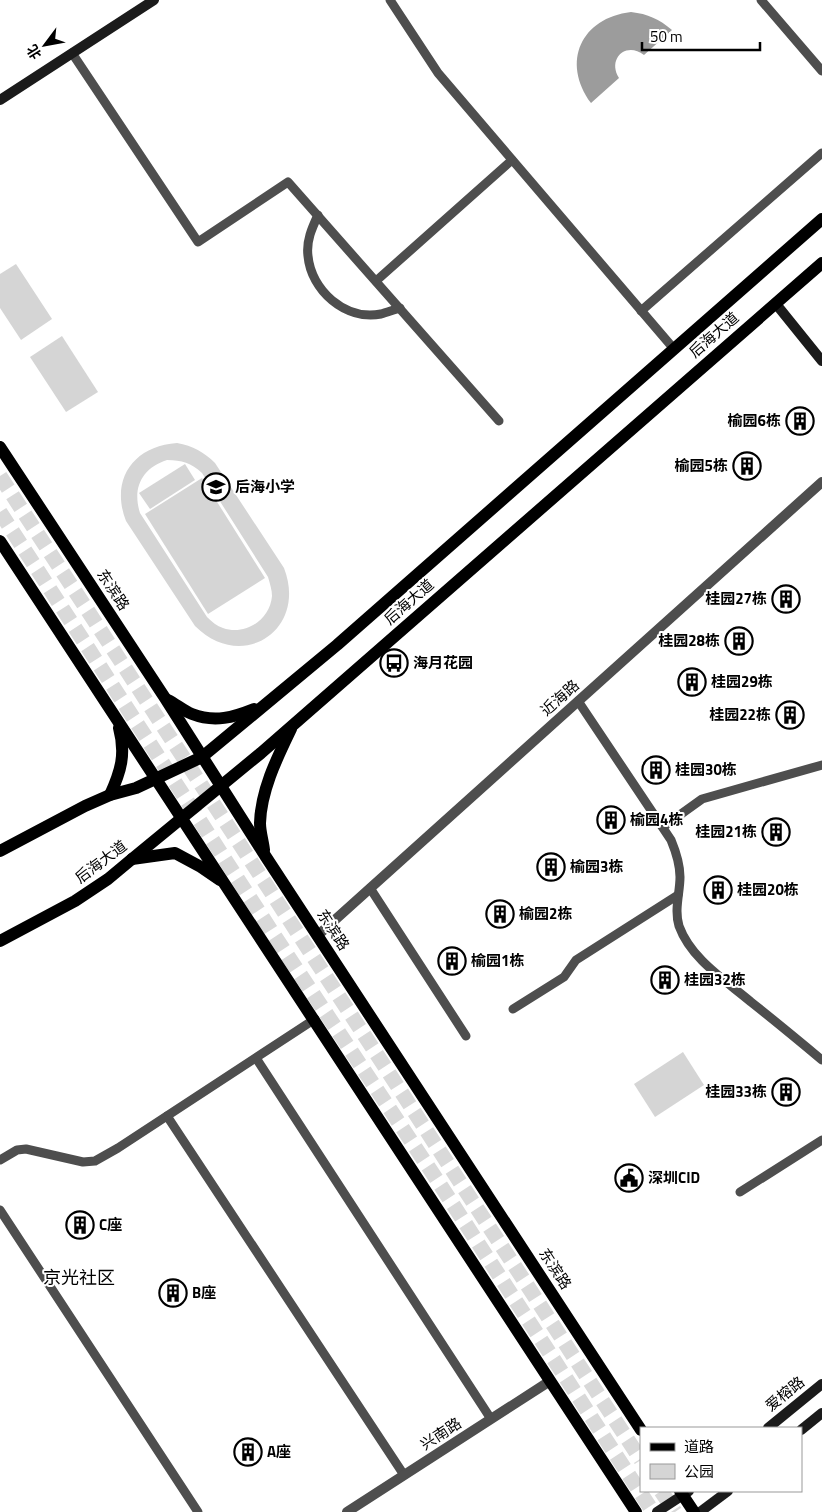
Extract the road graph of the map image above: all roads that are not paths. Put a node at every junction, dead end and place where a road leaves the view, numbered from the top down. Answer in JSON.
{"nodes":[{"id":1,"x":154,"y":0,"type":"edge"},
{"id":2,"x":390,"y":0,"type":"edge"},
{"id":3,"x":761,"y":0,"type":"edge"},
{"id":4,"x":72,"y":53,"type":"junction"},
{"id":5,"x":822,"y":70,"type":"edge"},
{"id":6,"x":0,"y":100,"type":"edge"},
{"id":7,"x":822,"y":153,"type":"edge"},
{"id":8,"x":512,"y":160,"type":"junction"},
{"id":9,"x":318,"y":215,"type":"junction"},
{"id":10,"x":822,"y":219,"type":"edge"},
{"id":11,"x":822,"y":263,"type":"edge"},
{"id":12,"x":376,"y":281,"type":"junction"},
{"id":13,"x":776,"y":304,"type":"junction"},
{"id":14,"x":400,"y":308,"type":"junction"},
{"id":15,"x":641,"y":311,"type":"junction"},
{"id":16,"x":674,"y":349,"type":"junction"},
{"id":17,"x":822,"y":361,"type":"edge"},
{"id":18,"x":499,"y":421,"type":"dead end"},
{"id":19,"x":0,"y":447,"type":"edge"},
{"id":20,"x":822,"y":482,"type":"edge"},
{"id":21,"x":0,"y":541,"type":"edge"},
{"id":22,"x":165,"y":698,"type":"junction"},
{"id":23,"x":578,"y":701,"type":"junction"},
{"id":24,"x":266,"y":704,"type":"junction"},
{"id":25,"x":116,"y":717,"type":"junction"},
{"id":26,"x":294,"y":724,"type":"junction"},
{"id":27,"x":202,"y":757,"type":"junction"},
{"id":28,"x":822,"y":765,"type":"edge"},
{"id":29,"x":155,"y":779,"type":"junction"},
{"id":30,"x":221,"y":786,"type":"junction"},
{"id":31,"x":110,"y":795,"type":"junction"},
{"id":32,"x":182,"y":819,"type":"junction"},
{"id":33,"x":663,"y":827,"type":"junction"},
{"id":34,"x":0,"y":851,"type":"edge"},
{"id":35,"x":266,"y":858,"type":"junction"},
{"id":36,"x":132,"y":859,"type":"junction"},
{"id":37,"x":225,"y":883,"type":"junction"},
{"id":38,"x":370,"y":888,"type":"junction"},
{"id":39,"x":678,"y":895,"type":"junction"},
{"id":40,"x":317,"y":936,"type":"junction"},
{"id":41,"x":0,"y":940,"type":"edge"},
{"id":42,"x":513,"y":1009,"type":"dead end"},
{"id":43,"x":315,"y":1019,"type":"junction"},
{"id":44,"x":466,"y":1036,"type":"dead end"},
{"id":45,"x":256,"y":1058,"type":"junction"},
{"id":46,"x":822,"y":1060,"type":"edge"},
{"id":47,"x":168,"y":1116,"type":"junction"},
{"id":48,"x":822,"y":1140,"type":"edge"},
{"id":49,"x":0,"y":1160,"type":"edge"},
{"id":50,"x":740,"y":1192,"type":"dead end"},
{"id":51,"x":0,"y":1210,"type":"edge"},
{"id":52,"x":550,"y":1381,"type":"junction"},
{"id":53,"x":822,"y":1384,"type":"edge"},
{"id":54,"x":822,"y":1413,"type":"edge"},
{"id":55,"x":491,"y":1419,"type":"junction"},
{"id":56,"x":769,"y":1427,"type":"edge"},
{"id":57,"x":640,"y":1428,"type":"edge"},
{"id":58,"x":802,"y":1429,"type":"edge"},
{"id":59,"x":404,"y":1475,"type":"junction"},
{"id":60,"x":684,"y":1492,"type":"edge"},
{"id":61,"x":727,"y":1492,"type":"edge"},
{"id":62,"x":198,"y":1512,"type":"edge"},
{"id":63,"x":347,"y":1512,"type":"edge"},
{"id":64,"x":636,"y":1512,"type":"edge"},
{"id":65,"x":658,"y":1512,"type":"edge"},
{"id":66,"x":694,"y":1512,"type":"edge"},
{"id":67,"x":700,"y":1512,"type":"edge"}],
"edges":[{"from":1,"to":4,"type":"street"},
{"from":2,"to":8,"type":"lane"},
{"from":3,"to":5,"type":"lane"},
{"from":4,"to":6,"type":"street"},
{"from":4,"to":9,"type":"lane"},
{"from":7,"to":15,"type":"lane"},
{"from":8,"to":12,"type":"lane"},
{"from":8,"to":15,"type":"lane"},
{"from":9,"to":12,"type":"lane"},
{"from":9,"to":14,"type":"lane"},
{"from":10,"to":16,"type":"main road","name":"后海大道"},
{"from":11,"to":13,"type":"main road","name":"后海大道"},
{"from":12,"to":14,"type":"lane"},
{"from":13,"to":17,"type":"street"},
{"from":13,"to":26,"type":"main road","name":"后海大道"},
{"from":14,"to":18,"type":"lane"},
{"from":15,"to":16,"type":"lane"},
{"from":16,"to":24,"type":"main road","name":"后海大道"},
{"from":19,"to":22,"type":"main road","name":"东滨路"},
{"from":20,"to":23,"type":"street","name":"近海路"},
{"from":21,"to":25,"type":"main road"},
{"from":22,"to":24,"type":"main road"},
{"from":22,"to":27,"type":"main road","name":"东滨路"},
{"from":23,"to":33,"type":"lane"},
{"from":23,"to":38,"type":"street","name":"近海路"},
{"from":24,"to":27,"type":"main road","name":"后海大道"},
{"from":25,"to":29,"type":"main road"},
{"from":25,"to":31,"type":"main road"},
{"from":26,"to":30,"type":"main road","name":"后海大道"},
{"from":26,"to":35,"type":"main road"},
{"from":27,"to":29,"type":"main road","name":"后海大道"},
{"from":27,"to":30,"type":"main road","name":"东滨路"},
{"from":28,"to":33,"type":"lane"},
{"from":29,"to":31,"type":"main road","name":"后海大道"},
{"from":29,"to":32,"type":"main road"},
{"from":30,"to":32,"type":"main road","name":"后海大道"},
{"from":30,"to":35,"type":"main road","name":"东滨路"},
{"from":31,"to":34,"type":"main road","name":"后海大道"},
{"from":32,"to":36,"type":"main road","name":"后海大道"},
{"from":32,"to":37,"type":"main road"},
{"from":33,"to":39,"type":"lane"},
{"from":35,"to":40,"type":"main road","name":"东滨路"},
{"from":36,"to":37,"type":"main road"},
{"from":36,"to":41,"type":"main road","name":"后海大道"},
{"from":37,"to":43,"type":"main road"},
{"from":38,"to":40,"type":"street","name":"近海路"},
{"from":38,"to":44,"type":"lane"},
{"from":39,"to":42,"type":"lane"},
{"from":39,"to":46,"type":"lane"},
{"from":40,"to":57,"type":"main road","name":"东滨路"},
{"from":43,"to":45,"type":"lane"},
{"from":43,"to":52,"type":"main road"},
{"from":45,"to":47,"type":"lane"},
{"from":45,"to":55,"type":"lane"},
{"from":47,"to":49,"type":"lane"},
{"from":47,"to":59,"type":"lane"},
{"from":48,"to":50,"type":"lane"},
{"from":51,"to":62,"type":"lane"},
{"from":52,"to":55,"type":"street","name":"兴南路"},
{"from":52,"to":64,"type":"main road"},
{"from":53,"to":56,"type":"street","name":"爱榕路"},
{"from":54,"to":58,"type":"street"},
{"from":55,"to":59,"type":"street","name":"兴南路"},
{"from":59,"to":63,"type":"street","name":"兴南路"},
{"from":60,"to":65,"type":"street"},
{"from":60,"to":66,"type":"main road"},
{"from":61,"to":67,"type":"street"}]}
